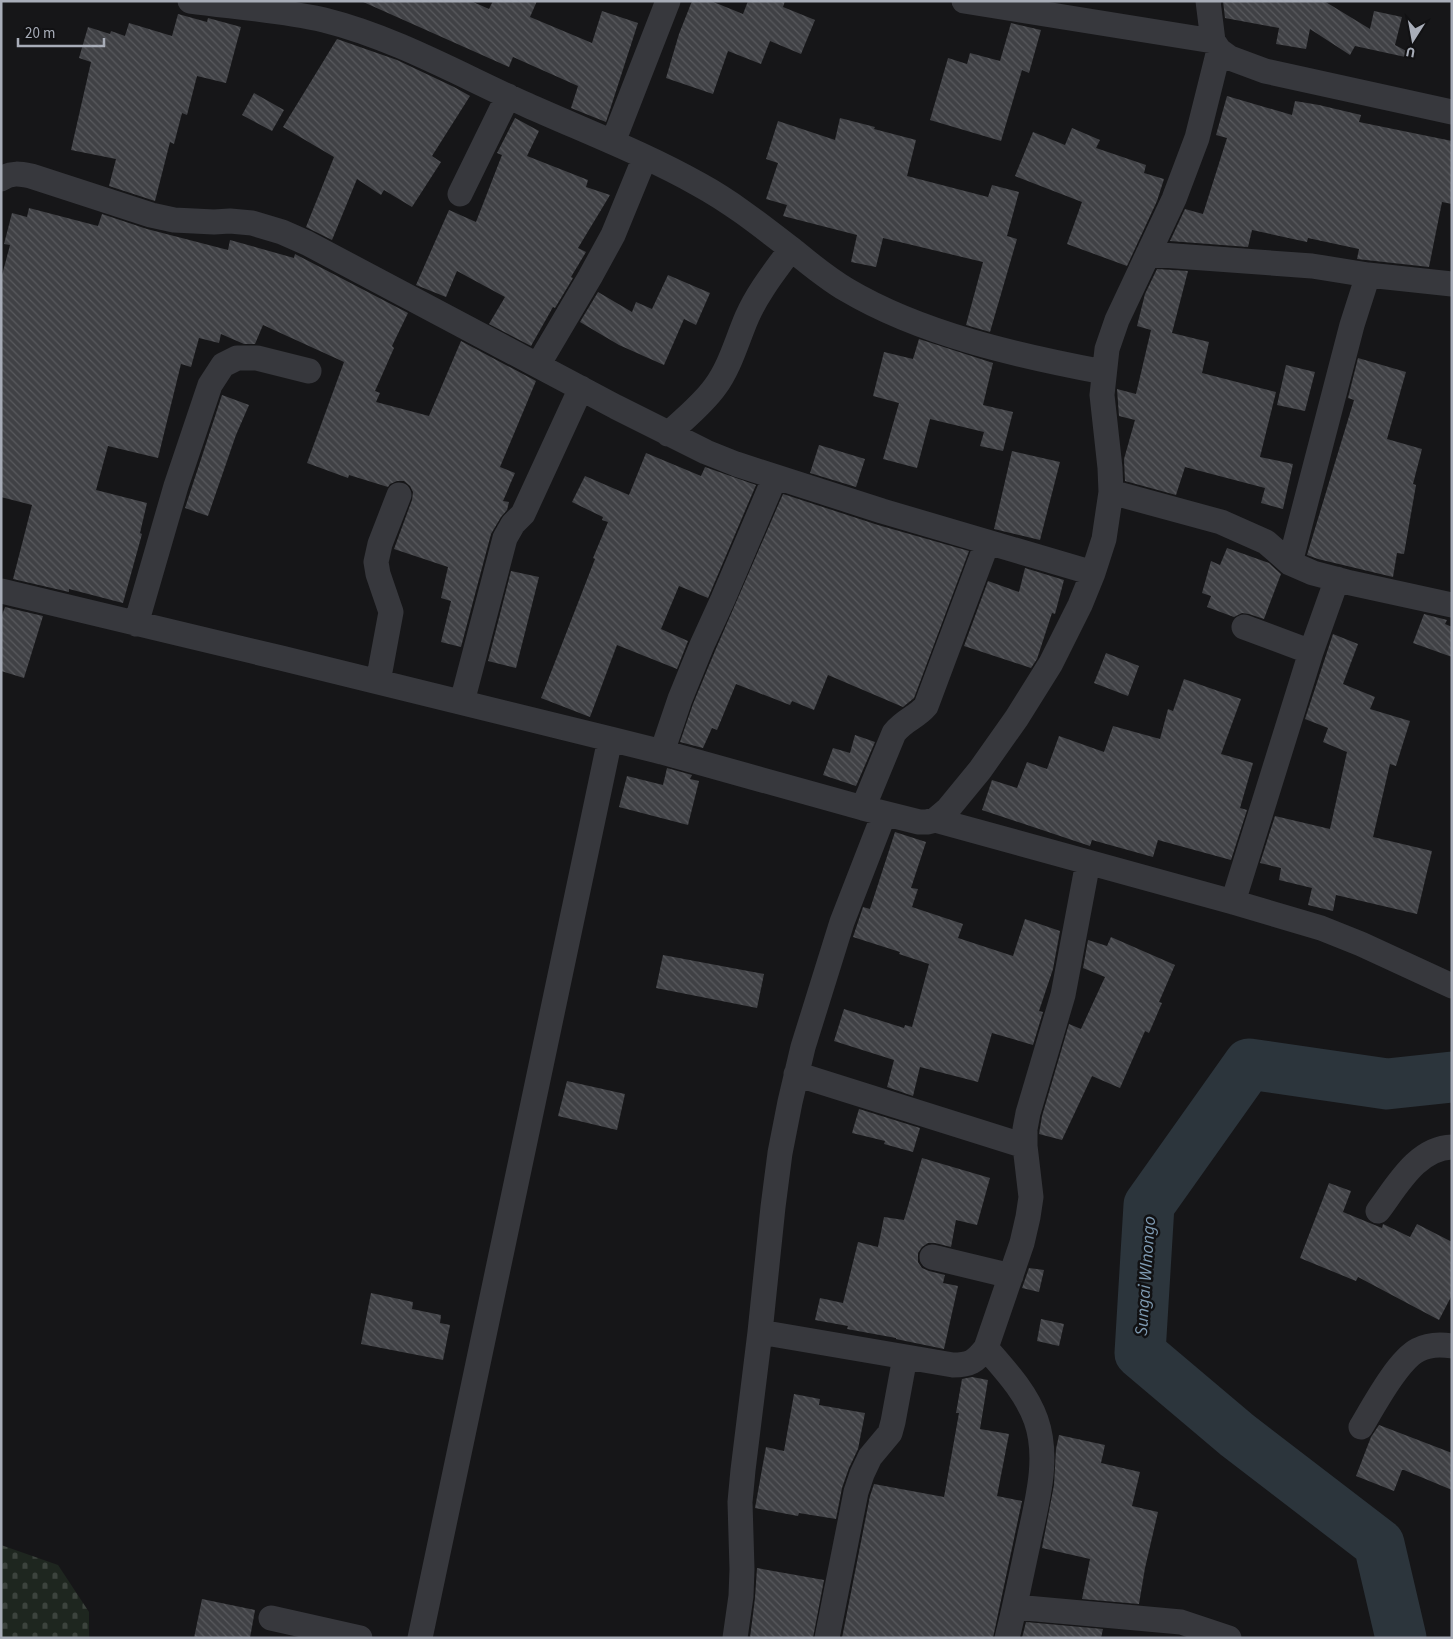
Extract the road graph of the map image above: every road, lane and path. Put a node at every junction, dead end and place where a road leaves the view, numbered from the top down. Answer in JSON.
{"nodes":[{"id":1,"x":191,"y":1,"type":"edge"},
{"id":2,"x":668,"y":1,"type":"edge"},
{"id":3,"x":964,"y":1,"type":"edge"},
{"id":4,"x":1208,"y":1,"type":"edge"},
{"id":5,"x":1216,"y":45,"type":"junction"},
{"id":6,"x":508,"y":96,"type":"junction"},
{"id":7,"x":1452,"y":112,"type":"edge"},
{"id":8,"x":613,"y":142,"type":"junction"},
{"id":9,"x":645,"y":157,"type":"junction"},
{"id":10,"x":1,"y":179,"type":"edge"},
{"id":11,"x":460,"y":194,"type":"dead end"},
{"id":12,"x":791,"y":249,"type":"junction"},
{"id":13,"x":1148,"y":254,"type":"junction"},
{"id":14,"x":1368,"y":275,"type":"junction"},
{"id":15,"x":1452,"y":284,"type":"edge"},
{"id":16,"x":538,"y":365,"type":"junction"},
{"id":17,"x":309,"y":371,"type":"dead end"},
{"id":18,"x":1104,"y":372,"type":"junction"},
{"id":19,"x":581,"y":388,"type":"junction"},
{"id":20,"x":668,"y":434,"type":"junction"},
{"id":21,"x":775,"y":477,"type":"junction"},
{"id":22,"x":1111,"y":492,"type":"junction"},
{"id":23,"x":398,"y":495,"type":"dead end"},
{"id":24,"x":987,"y":543,"type":"junction"},
{"id":25,"x":1290,"y":563,"type":"junction"},
{"id":26,"x":1094,"y":573,"type":"junction"},
{"id":27,"x":1337,"y":579,"type":"junction"},
{"id":28,"x":1,"y":592,"type":"edge"},
{"id":29,"x":1452,"y":605,"type":"edge"},
{"id":30,"x":136,"y":624,"type":"junction"},
{"id":31,"x":1244,"y":627,"type":"dead end"},
{"id":32,"x":1311,"y":652,"type":"junction"},
{"id":33,"x":378,"y":682,"type":"junction"},
{"id":34,"x":462,"y":702,"type":"junction"},
{"id":35,"x":610,"y":739,"type":"junction"},
{"id":36,"x":662,"y":752,"type":"junction"},
{"id":37,"x":874,"y":811,"type":"junction"},
{"id":38,"x":935,"y":820,"type":"junction"},
{"id":39,"x":1088,"y":862,"type":"junction"},
{"id":40,"x":1233,"y":902,"type":"junction"},
{"id":41,"x":1452,"y":986,"type":"edge"},
{"id":42,"x":796,"y":1074,"type":"junction"},
{"id":43,"x":1025,"y":1146,"type":"junction"},
{"id":44,"x":1452,"y":1147,"type":"edge"},
{"id":45,"x":1378,"y":1211,"type":"dead end"},
{"id":46,"x":932,"y":1257,"type":"dead end"},
{"id":47,"x":1011,"y":1276,"type":"junction"},
{"id":48,"x":760,"y":1332,"type":"junction"},
{"id":49,"x":1452,"y":1346,"type":"edge"},
{"id":50,"x":986,"y":1348,"type":"junction"},
{"id":51,"x":905,"y":1357,"type":"junction"},
{"id":52,"x":1360,"y":1427,"type":"dead end"},
{"id":53,"x":1015,"y":1607,"type":"junction"},
{"id":54,"x":271,"y":1618,"type":"dead end"},
{"id":55,"x":360,"y":1638,"type":"edge"},
{"id":56,"x":420,"y":1638,"type":"edge"},
{"id":57,"x":735,"y":1638,"type":"edge"},
{"id":58,"x":827,"y":1638,"type":"edge"},
{"id":59,"x":1007,"y":1638,"type":"edge"},
{"id":60,"x":1229,"y":1638,"type":"edge"}],
"edges":[{"from":1,"to":6,"type":"street"},
{"from":2,"to":8,"type":"street"},
{"from":3,"to":5,"type":"street"},
{"from":4,"to":5,"type":"street"},
{"from":5,"to":7,"type":"street"},
{"from":5,"to":13,"type":"street"},
{"from":6,"to":8,"type":"street"},
{"from":6,"to":11,"type":"street"},
{"from":8,"to":9,"type":"street"},
{"from":9,"to":12,"type":"street"},
{"from":9,"to":16,"type":"street"},
{"from":10,"to":16,"type":"street"},
{"from":12,"to":18,"type":"street"},
{"from":12,"to":20,"type":"street"},
{"from":13,"to":14,"type":"street"},
{"from":13,"to":18,"type":"street"},
{"from":14,"to":15,"type":"street"},
{"from":14,"to":25,"type":"street"},
{"from":16,"to":19,"type":"street"},
{"from":17,"to":30,"type":"street"},
{"from":18,"to":22,"type":"street"},
{"from":19,"to":20,"type":"street"},
{"from":19,"to":34,"type":"street"},
{"from":20,"to":21,"type":"street"},
{"from":21,"to":24,"type":"street"},
{"from":21,"to":36,"type":"street"},
{"from":22,"to":25,"type":"street"},
{"from":22,"to":26,"type":"street"},
{"from":23,"to":33,"type":"street"},
{"from":24,"to":26,"type":"street"},
{"from":24,"to":37,"type":"street"},
{"from":25,"to":27,"type":"street"},
{"from":26,"to":38,"type":"street"},
{"from":27,"to":29,"type":"street"},
{"from":27,"to":32,"type":"street"},
{"from":28,"to":30,"type":"street"},
{"from":30,"to":33,"type":"street"},
{"from":31,"to":32,"type":"street"},
{"from":32,"to":40,"type":"street"},
{"from":33,"to":34,"type":"street"},
{"from":34,"to":35,"type":"street"},
{"from":35,"to":36,"type":"street"},
{"from":35,"to":56,"type":"street"},
{"from":36,"to":37,"type":"street"},
{"from":37,"to":38,"type":"street"},
{"from":37,"to":42,"type":"street"},
{"from":38,"to":39,"type":"street"},
{"from":39,"to":40,"type":"street"},
{"from":39,"to":43,"type":"street"},
{"from":40,"to":41,"type":"street"},
{"from":42,"to":43,"type":"street"},
{"from":42,"to":48,"type":"street"},
{"from":43,"to":47,"type":"street"},
{"from":44,"to":45,"type":"street"},
{"from":46,"to":47,"type":"street"},
{"from":47,"to":50,"type":"street"},
{"from":48,"to":51,"type":"street"},
{"from":48,"to":57,"type":"street"},
{"from":49,"to":52,"type":"street"},
{"from":50,"to":51,"type":"street"},
{"from":50,"to":53,"type":"street"},
{"from":51,"to":58,"type":"street"},
{"from":53,"to":59,"type":"street"},
{"from":53,"to":60,"type":"street"},
{"from":54,"to":55,"type":"street"}]}
